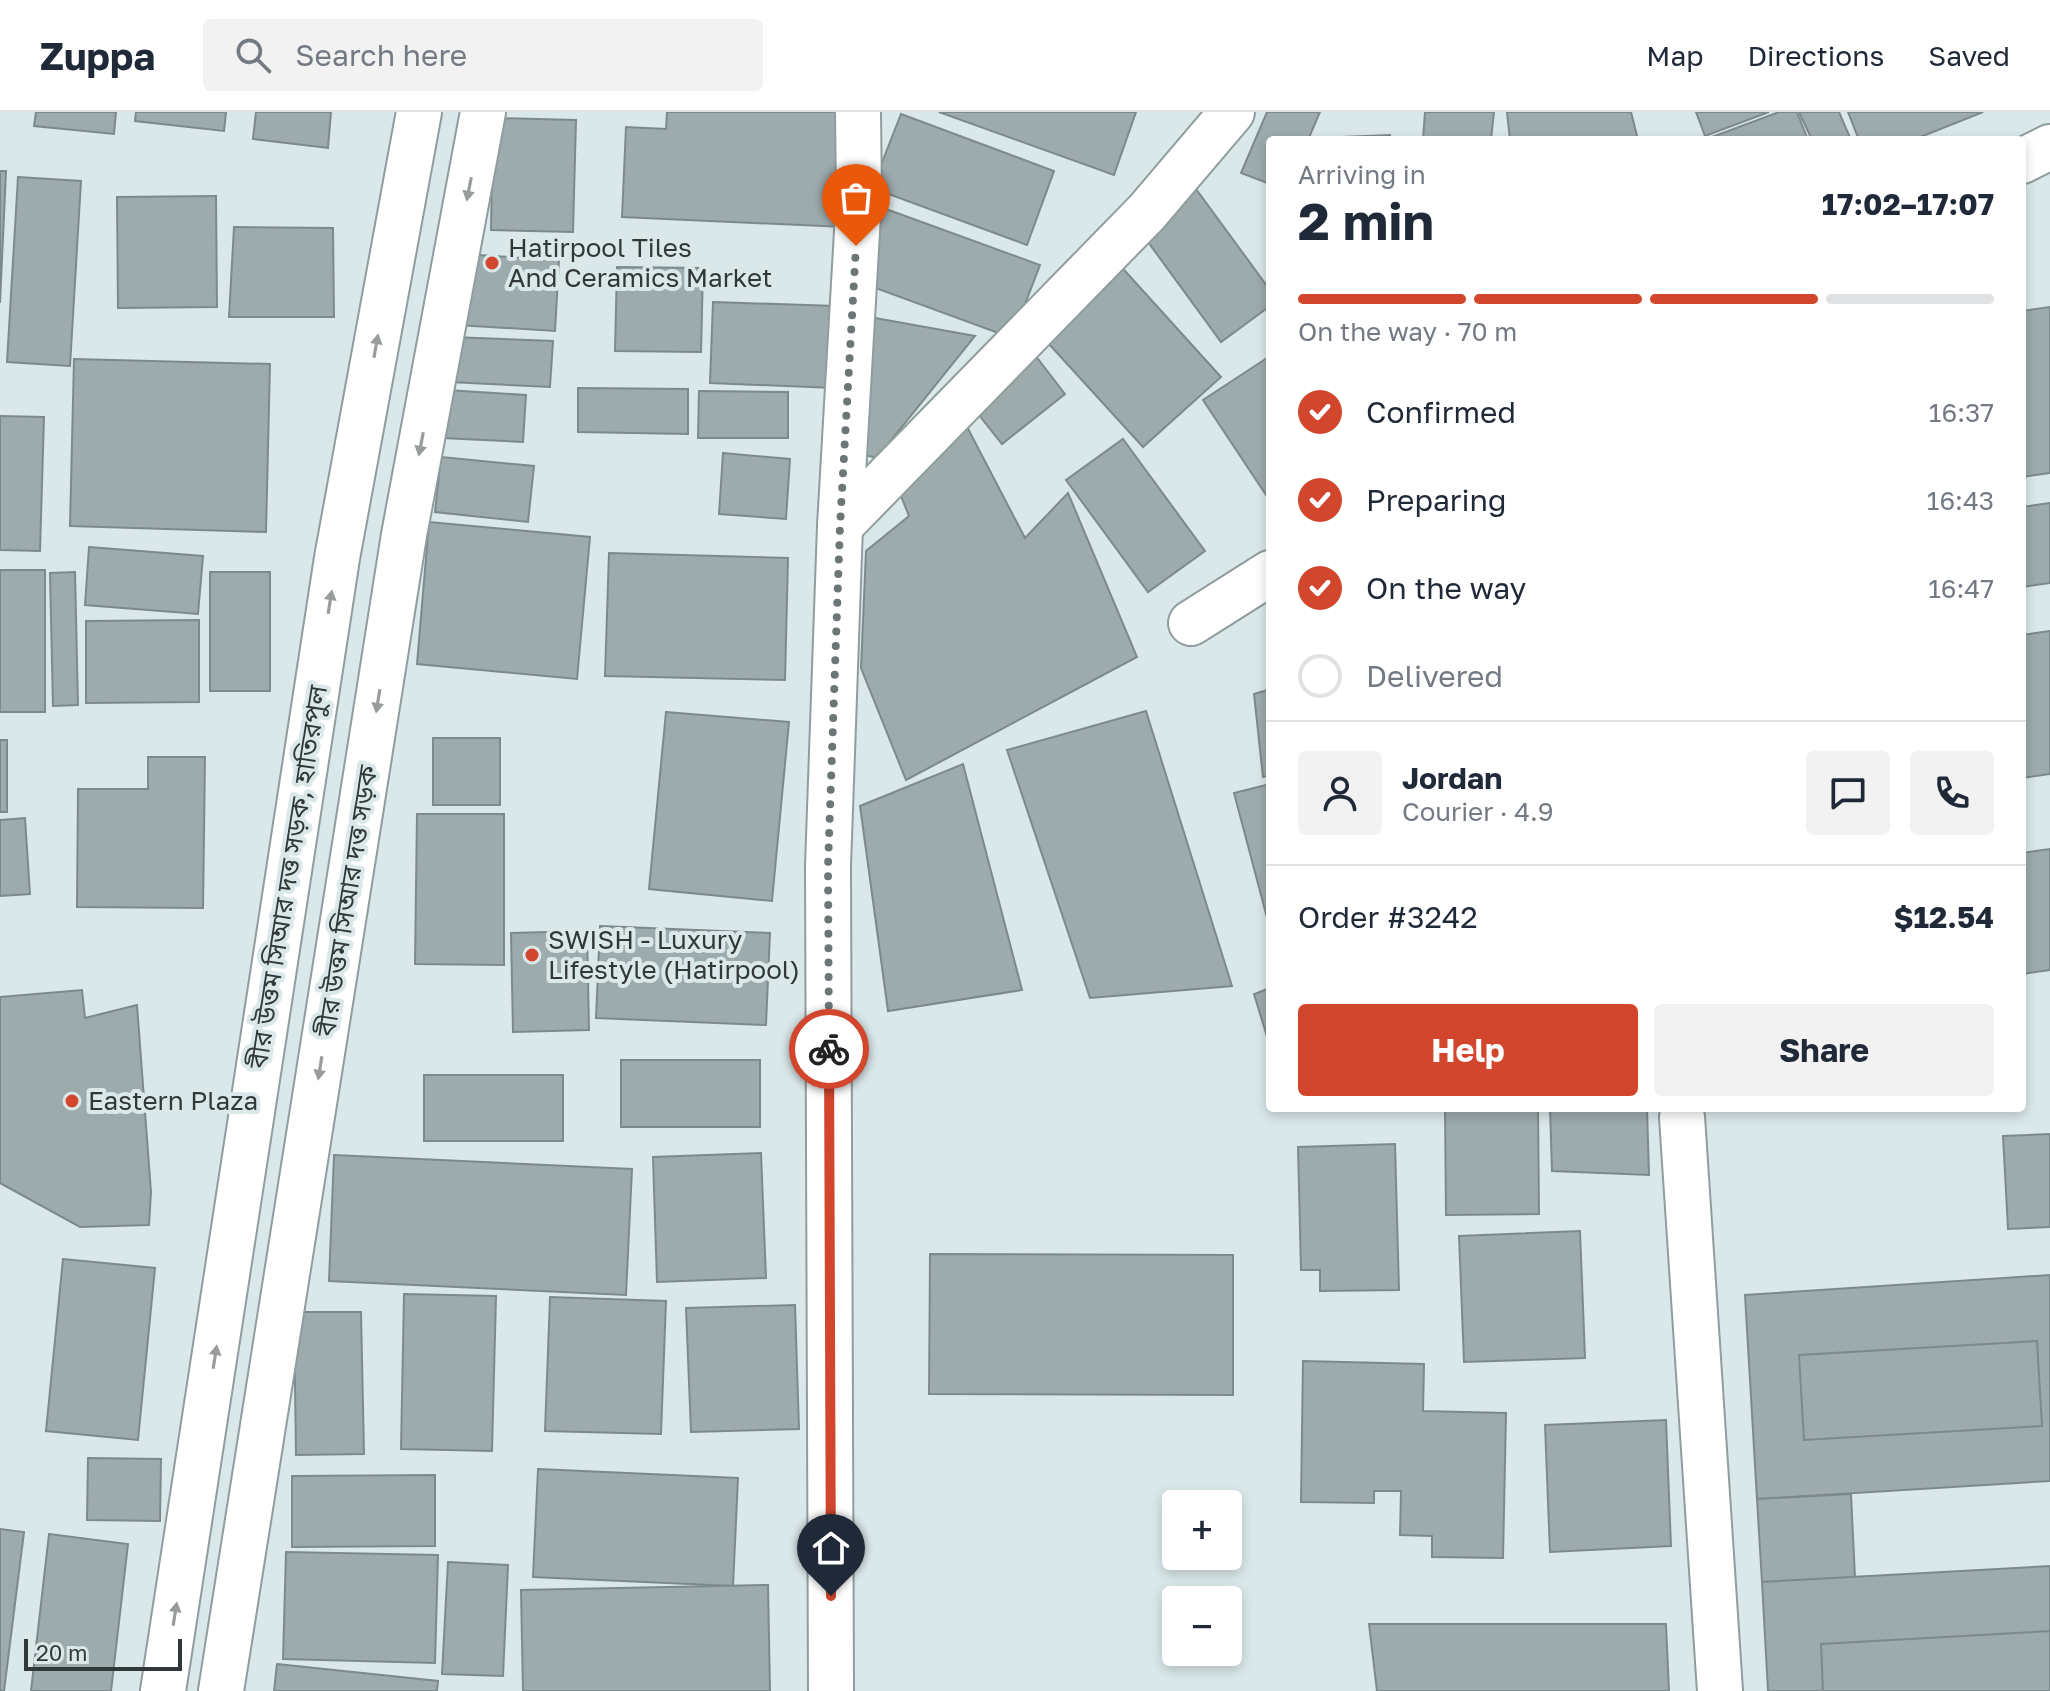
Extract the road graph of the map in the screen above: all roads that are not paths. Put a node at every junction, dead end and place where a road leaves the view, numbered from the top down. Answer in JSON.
{"nodes":[{"id":1,"x":419,"y":112,"type":"edge"},
{"id":2,"x":483,"y":112,"type":"edge"},
{"id":3,"x":858,"y":112,"type":"edge"},
{"id":4,"x":1232,"y":112,"type":"edge"},
{"id":5,"x":2050,"y":147,"type":"edge"},
{"id":6,"x":2026,"y":159,"type":"edge"},
{"id":7,"x":840,"y":526,"type":"junction"},
{"id":8,"x":1266,"y":576,"type":"edge"},
{"id":9,"x":1191,"y":623,"type":"dead end"},
{"id":10,"x":1682,"y":1117,"type":"dead end"},
{"id":11,"x":163,"y":1691,"type":"edge"},
{"id":12,"x":221,"y":1691,"type":"edge"},
{"id":13,"x":831,"y":1691,"type":"edge"},
{"id":14,"x":1720,"y":1691,"type":"edge"}],
"edges":[{"from":11,"to":1,"type":"main road","name":"বীর উত্তম সিআর দত্ত সড়ক, হাতিরপুল","one_way":true},
{"from":2,"to":12,"type":"main road","name":"বীর উত্তম সিআর দত্ত সড়ক","one_way":true},
{"from":3,"to":7,"type":"main road"},
{"from":4,"to":7,"type":"main road"},
{"from":5,"to":6,"type":"main road"},
{"from":7,"to":13,"type":"main road"},
{"from":8,"to":9,"type":"main road"},
{"from":10,"to":14,"type":"main road"}]}
